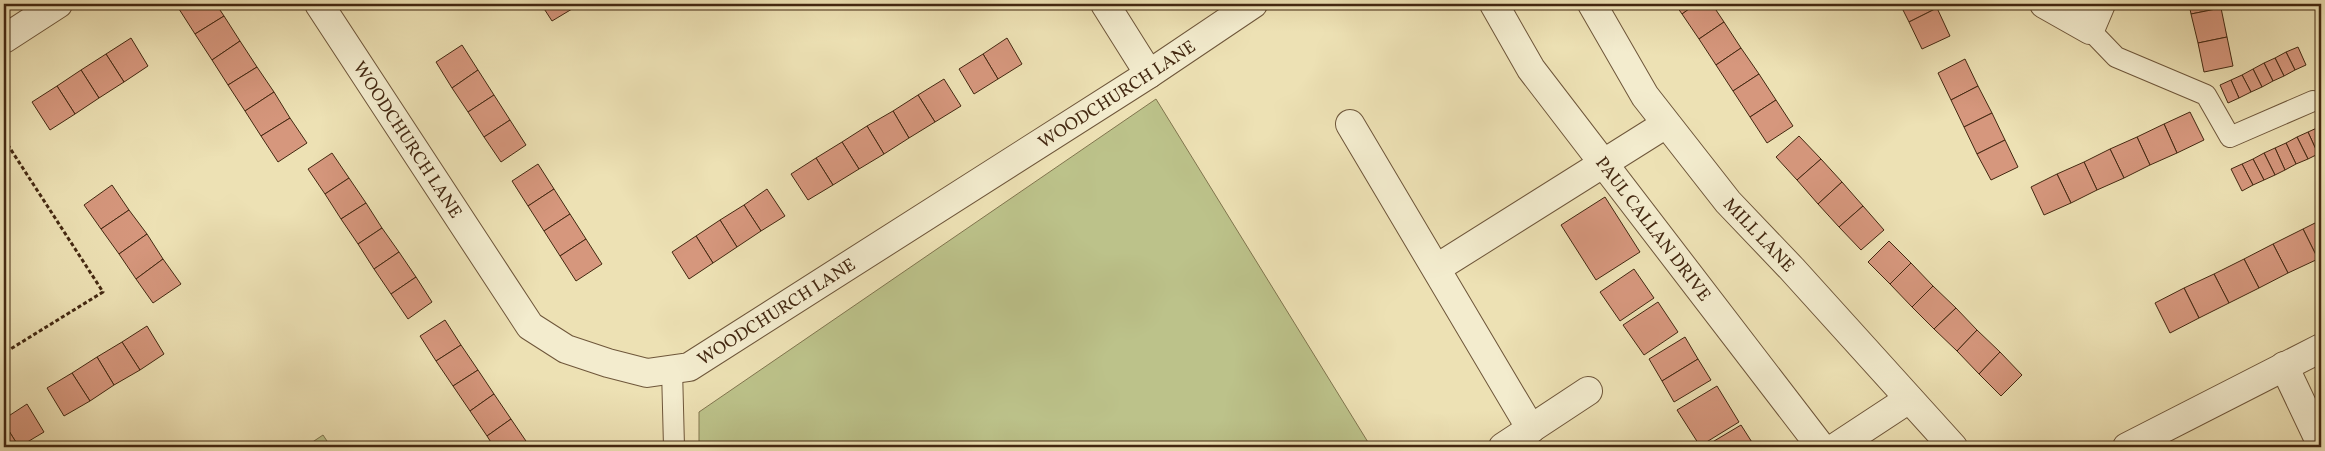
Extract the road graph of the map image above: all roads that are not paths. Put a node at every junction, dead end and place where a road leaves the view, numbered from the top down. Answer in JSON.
{"nodes":[{"id":1,"x":58,"y":4,"type":"edge"},
{"id":2,"x":1104,"y":4,"type":"edge"},
{"id":3,"x":1253,"y":4,"type":"edge"},
{"id":4,"x":1494,"y":4,"type":"edge"},
{"id":5,"x":1592,"y":4,"type":"edge"},
{"id":6,"x":2044,"y":4,"type":"edge"},
{"id":7,"x":2101,"y":4,"type":"edge"},
{"id":8,"x":328,"y":7,"type":"edge"},
{"id":9,"x":2090,"y":30,"type":"junction"},
{"id":10,"x":4,"y":39,"type":"edge"},
{"id":11,"x":1149,"y":74,"type":"junction"},
{"id":12,"x":2313,"y":101,"type":"dead end"},
{"id":13,"x":1350,"y":124,"type":"dead end"},
{"id":14,"x":1666,"y":124,"type":"junction"},
{"id":15,"x":1605,"y":162,"type":"junction"},
{"id":16,"x":1437,"y":268,"type":"junction"},
{"id":17,"x":2321,"y":348,"type":"edge"},
{"id":18,"x":2284,"y":366,"type":"junction"},
{"id":19,"x":672,"y":369,"type":"junction"},
{"id":20,"x":1588,"y":391,"type":"dead end"},
{"id":21,"x":1909,"y":399,"type":"junction"},
{"id":22,"x":1531,"y":429,"type":"junction"},
{"id":23,"x":2321,"y":444,"type":"edge"},
{"id":24,"x":674,"y":447,"type":"edge"},
{"id":25,"x":1503,"y":447,"type":"edge"},
{"id":26,"x":1821,"y":447,"type":"edge"},
{"id":27,"x":1836,"y":447,"type":"edge"},
{"id":28,"x":1953,"y":447,"type":"edge"},
{"id":29,"x":2126,"y":447,"type":"edge"}],
"edges":[{"from":1,"to":10,"type":"street"},
{"from":2,"to":11,"type":"street"},
{"from":3,"to":11,"type":"street","name":"WOODCHURCH LANE"},
{"from":4,"to":15,"type":"street","name":"PAUL CALLAN DRIVE"},
{"from":5,"to":14,"type":"street","name":"MILL LANE"},
{"from":6,"to":9,"type":"street"},
{"from":7,"to":9,"type":"street"},
{"from":8,"to":19,"type":"street","name":"WOODCHURCH LANE"},
{"from":9,"to":12,"type":"lane"},
{"from":11,"to":19,"type":"street","name":"WOODCHURCH LANE"},
{"from":13,"to":16,"type":"street"},
{"from":14,"to":15,"type":"street"},
{"from":14,"to":21,"type":"street","name":"MILL LANE"},
{"from":15,"to":16,"type":"street"},
{"from":15,"to":26,"type":"street","name":"PAUL CALLAN DRIVE"},
{"from":16,"to":22,"type":"street"},
{"from":17,"to":18,"type":"street"},
{"from":18,"to":23,"type":"street"},
{"from":18,"to":29,"type":"street"},
{"from":19,"to":24,"type":"lane"},
{"from":20,"to":22,"type":"street"},
{"from":21,"to":27,"type":"street"},
{"from":21,"to":28,"type":"street","name":"MILL LANE"},
{"from":22,"to":25,"type":"street"}]}
